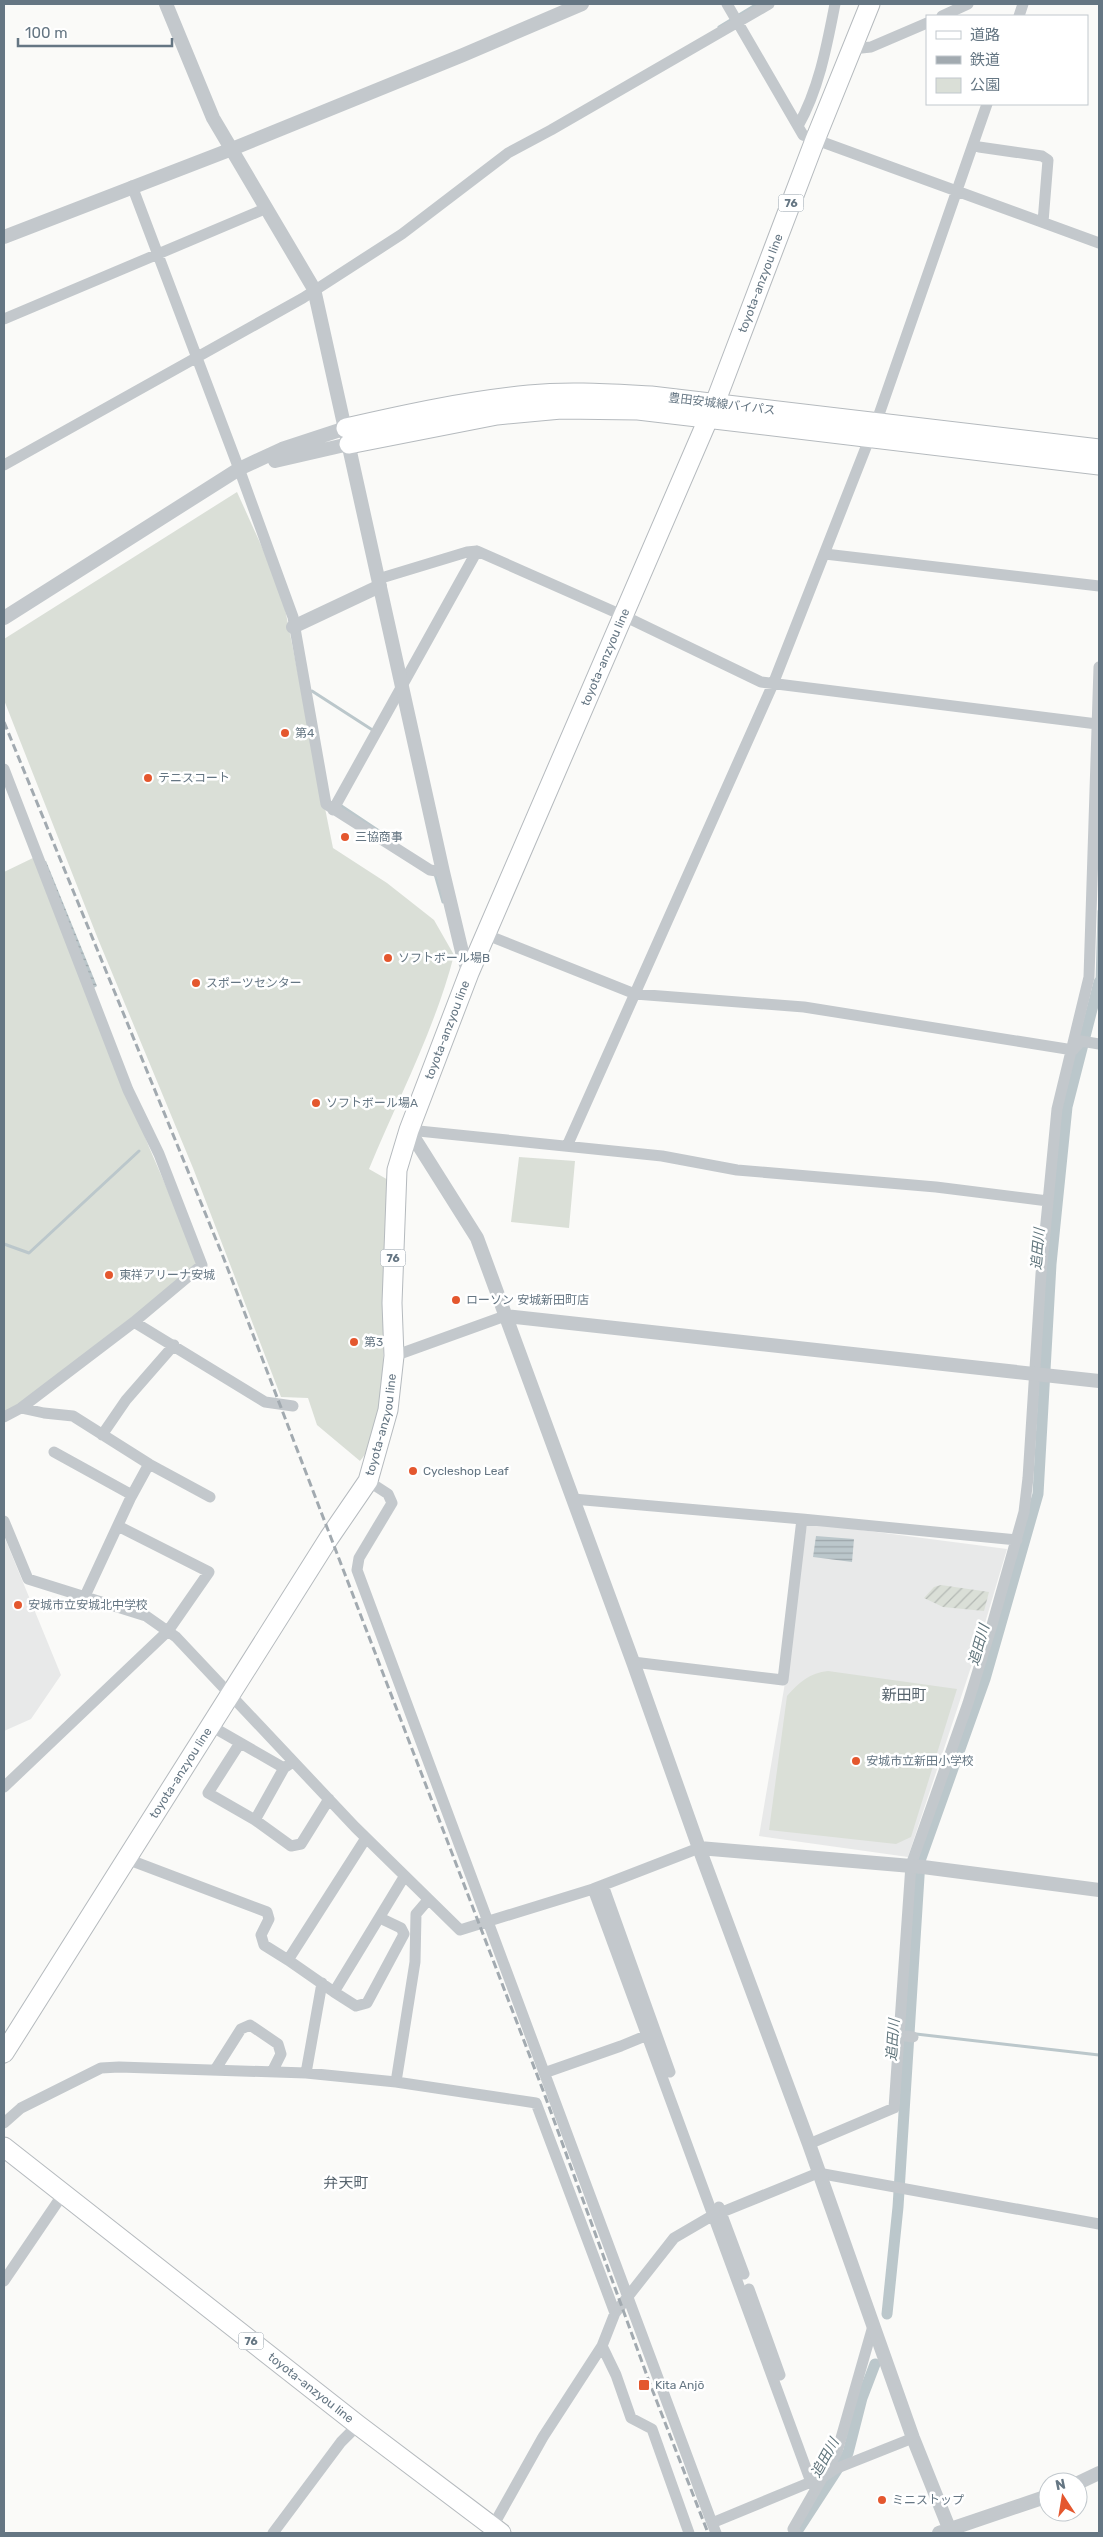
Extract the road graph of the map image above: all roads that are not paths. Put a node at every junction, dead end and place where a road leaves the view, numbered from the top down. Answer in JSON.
{"nodes":[{"id":1,"x":166,"y":4,"type":"edge"},
{"id":2,"x":582,"y":4,"type":"edge"},
{"id":3,"x":727,"y":4,"type":"edge"},
{"id":4,"x":769,"y":4,"type":"edge"},
{"id":5,"x":835,"y":4,"type":"edge"},
{"id":6,"x":870,"y":4,"type":"edge"},
{"id":7,"x":968,"y":4,"type":"edge"},
{"id":8,"x":944,"y":15,"type":"edge"},
{"id":9,"x":737,"y":22,"type":"junction"},
{"id":10,"x":926,"y":23,"type":"edge"},
{"id":11,"x":852,"y":49,"type":"junction"},
{"id":12,"x":987,"y":105,"type":"edge"},
{"id":13,"x":798,"y":126,"type":"junction"},
{"id":14,"x":815,"y":140,"type":"junction"},
{"id":15,"x":979,"y":147,"type":"dead end"},
{"id":16,"x":232,"y":149,"type":"junction"},
{"id":17,"x":132,"y":186,"type":"junction"},
{"id":18,"x":955,"y":190,"type":"junction"},
{"id":19,"x":267,"y":208,"type":"junction"},
{"id":20,"x":1043,"y":222,"type":"junction"},
{"id":21,"x":4,"y":237,"type":"edge"},
{"id":22,"x":1099,"y":243,"type":"edge"},
{"id":23,"x":159,"y":254,"type":"junction"},
{"id":24,"x":314,"y":289,"type":"junction"},
{"id":25,"x":4,"y":319,"type":"edge"},
{"id":26,"x":196,"y":356,"type":"junction"},
{"id":27,"x":712,"y":410,"type":"junction"},
{"id":28,"x":873,"y":430,"type":"junction"},
{"id":29,"x":347,"y":436,"type":"junction"},
{"id":30,"x":1099,"y":450,"type":"edge"},
{"id":31,"x":4,"y":465,"type":"edge"},
{"id":32,"x":1099,"y":465,"type":"edge"},
{"id":33,"x":240,"y":471,"type":"junction"},
{"id":34,"x":477,"y":551,"type":"junction"},
{"id":35,"x":825,"y":554,"type":"junction"},
{"id":36,"x":379,"y":583,"type":"junction"},
{"id":37,"x":1099,"y":586,"type":"edge"},
{"id":38,"x":624,"y":616,"type":"junction"},
{"id":39,"x":4,"y":618,"type":"edge"},
{"id":40,"x":291,"y":624,"type":"junction"},
{"id":41,"x":1099,"y":668,"type":"edge"},
{"id":42,"x":773,"y":684,"type":"junction"},
{"id":43,"x":402,"y":689,"type":"junction"},
{"id":44,"x":1097,"y":724,"type":"junction"},
{"id":45,"x":4,"y":769,"type":"edge"},
{"id":46,"x":334,"y":810,"type":"junction"},
{"id":47,"x":442,"y":872,"type":"junction"},
{"id":48,"x":487,"y":936,"type":"junction"},
{"id":49,"x":1094,"y":950,"type":"edge"},
{"id":50,"x":469,"y":973,"type":"junction"},
{"id":51,"x":635,"y":994,"type":"junction"},
{"id":52,"x":1086,"y":1044,"type":"edge"},
{"id":53,"x":408,"y":1130,"type":"junction"},
{"id":54,"x":568,"y":1146,"type":"junction"},
{"id":55,"x":1048,"y":1202,"type":"junction"},
{"id":56,"x":505,"y":1316,"type":"junction"},
{"id":57,"x":134,"y":1322,"type":"junction"},
{"id":58,"x":174,"y":1345,"type":"junction"},
{"id":59,"x":394,"y":1356,"type":"junction"},
{"id":60,"x":1041,"y":1374,"type":"junction"},
{"id":61,"x":1099,"y":1381,"type":"edge"},
{"id":62,"x":293,"y":1406,"type":"dead end"},
{"id":63,"x":21,"y":1408,"type":"junction"},
{"id":64,"x":4,"y":1417,"type":"edge"},
{"id":65,"x":102,"y":1435,"type":"junction"},
{"id":66,"x":54,"y":1452,"type":"dead end"},
{"id":67,"x":149,"y":1464,"type":"junction"},
{"id":68,"x":368,"y":1480,"type":"junction"},
{"id":69,"x":132,"y":1495,"type":"junction"},
{"id":70,"x":210,"y":1496,"type":"dead end"},
{"id":71,"x":573,"y":1499,"type":"junction"},
{"id":72,"x":802,"y":1519,"type":"junction"},
{"id":73,"x":4,"y":1521,"type":"edge"},
{"id":74,"x":118,"y":1526,"type":"junction"},
{"id":75,"x":1016,"y":1540,"type":"junction"},
{"id":76,"x":84,"y":1596,"type":"junction"},
{"id":77,"x":168,"y":1630,"type":"junction"},
{"id":78,"x":633,"y":1662,"type":"junction"},
{"id":79,"x":231,"y":1695,"type":"junction"},
{"id":80,"x":211,"y":1726,"type":"junction"},
{"id":81,"x":240,"y":1743,"type":"junction"},
{"id":82,"x":289,"y":1765,"type":"junction"},
{"id":83,"x":4,"y":1787,"type":"edge"},
{"id":84,"x":329,"y":1799,"type":"junction"},
{"id":85,"x":255,"y":1820,"type":"junction"},
{"id":86,"x":366,"y":1838,"type":"junction"},
{"id":87,"x":699,"y":1848,"type":"junction"},
{"id":88,"x":127,"y":1858,"type":"junction"},
{"id":89,"x":916,"y":1866,"type":"junction"},
{"id":90,"x":404,"y":1877,"type":"junction"},
{"id":91,"x":598,"y":1887,"type":"junction"},
{"id":92,"x":1099,"y":1890,"type":"edge"},
{"id":93,"x":428,"y":1900,"type":"junction"},
{"id":94,"x":380,"y":1918,"type":"junction"},
{"id":95,"x":489,"y":1920,"type":"junction"},
{"id":96,"x":288,"y":1960,"type":"junction"},
{"id":97,"x":322,"y":1983,"type":"junction"},
{"id":98,"x":334,"y":1992,"type":"junction"},
{"id":99,"x":652,"y":2033,"type":"junction"},
{"id":100,"x":4,"y":2053,"type":"edge"},
{"id":101,"x":215,"y":2070,"type":"junction"},
{"id":102,"x":272,"y":2072,"type":"junction"},
{"id":103,"x":306,"y":2073,"type":"junction"},
{"id":104,"x":544,"y":2073,"type":"junction"},
{"id":105,"x":396,"y":2082,"type":"junction"},
{"id":106,"x":4,"y":2123,"type":"edge"},
{"id":107,"x":810,"y":2144,"type":"junction"},
{"id":108,"x":4,"y":2147,"type":"edge"},
{"id":109,"x":818,"y":2173,"type":"junction"},
{"id":110,"x":63,"y":2194,"type":"junction"},
{"id":111,"x":718,"y":2214,"type":"junction"},
{"id":112,"x":1099,"y":2224,"type":"edge"},
{"id":113,"x":4,"y":2281,"type":"edge"},
{"id":114,"x":627,"y":2299,"type":"junction"},
{"id":115,"x":615,"y":2313,"type":"junction"},
{"id":116,"x":874,"y":2326,"type":"junction"},
{"id":117,"x":602,"y":2346,"type":"junction"},
{"id":118,"x":358,"y":2425,"type":"junction"},
{"id":119,"x":913,"y":2438,"type":"junction"},
{"id":120,"x":818,"y":2479,"type":"junction"},
{"id":121,"x":1038,"y":2500,"type":"edge"},
{"id":122,"x":714,"y":2528,"type":"edge"},
{"id":123,"x":494,"y":2531,"type":"edge"},
{"id":124,"x":795,"y":2532,"type":"edge"},
{"id":125,"x":946,"y":2532,"type":"edge"},
{"id":126,"x":273,"y":2533,"type":"edge"},
{"id":127,"x":690,"y":2533,"type":"edge"}],
"edges":[{"from":1,"to":16,"type":"street"},
{"from":2,"to":16,"type":"street"},
{"from":3,"to":9,"type":"street"},
{"from":4,"to":9,"type":"street"},
{"from":5,"to":13,"type":"street"},
{"from":6,"to":11,"type":"main road","name":"toyota-anzyou line","number":"76"},
{"from":7,"to":8,"type":"street"},
{"from":9,"to":13,"type":"street"},
{"from":9,"to":24,"type":"street"},
{"from":10,"to":11,"type":"street"},
{"from":11,"to":14,"type":"main road","name":"toyota-anzyou line","number":"76"},
{"from":12,"to":18,"type":"street"},
{"from":13,"to":14,"type":"street"},
{"from":14,"to":18,"type":"street"},
{"from":14,"to":27,"type":"main road","name":"toyota-anzyou line","number":"76"},
{"from":15,"to":20,"type":"street"},
{"from":16,"to":17,"type":"street"},
{"from":16,"to":19,"type":"street"},
{"from":17,"to":21,"type":"street"},
{"from":17,"to":23,"type":"street"},
{"from":18,"to":20,"type":"street"},
{"from":18,"to":28,"type":"street"},
{"from":19,"to":23,"type":"street"},
{"from":19,"to":24,"type":"street"},
{"from":20,"to":22,"type":"street"},
{"from":23,"to":25,"type":"street"},
{"from":23,"to":26,"type":"street"},
{"from":24,"to":26,"type":"street"},
{"from":24,"to":29,"type":"street"},
{"from":26,"to":31,"type":"street"},
{"from":26,"to":33,"type":"street"},
{"from":27,"to":28,"type":"main road","name":"豊田安城線バイパス"},
{"from":27,"to":29,"type":"main road","name":"豊田安城線バイパス"},
{"from":27,"to":38,"type":"main road","name":"toyota-anzyou line","number":"76"},
{"from":28,"to":30,"type":"main road","name":"豊田安城線バイパス"},
{"from":28,"to":32,"type":"main road","name":"豊田安城線バイパス"},
{"from":28,"to":35,"type":"street"},
{"from":29,"to":33,"type":"street"},
{"from":29,"to":36,"type":"street"},
{"from":33,"to":39,"type":"street"},
{"from":33,"to":40,"type":"street"},
{"from":34,"to":36,"type":"street"},
{"from":34,"to":38,"type":"street"},
{"from":34,"to":43,"type":"street"},
{"from":35,"to":37,"type":"street"},
{"from":35,"to":42,"type":"street"},
{"from":36,"to":40,"type":"street"},
{"from":36,"to":43,"type":"street"},
{"from":38,"to":42,"type":"street"},
{"from":38,"to":48,"type":"main road","name":"toyota-anzyou line","number":"76"},
{"from":40,"to":46,"type":"street"},
{"from":41,"to":44,"type":"street"},
{"from":42,"to":44,"type":"street"},
{"from":42,"to":51,"type":"street"},
{"from":43,"to":46,"type":"street"},
{"from":43,"to":47,"type":"street"},
{"from":44,"to":49,"type":"street"},
{"from":45,"to":57,"type":"street"},
{"from":46,"to":47,"type":"street"},
{"from":47,"to":50,"type":"street"},
{"from":48,"to":50,"type":"main road","name":"toyota-anzyou line","number":"76"},
{"from":48,"to":51,"type":"street"},
{"from":49,"to":52,"type":"street"},
{"from":50,"to":53,"type":"main road","name":"toyota-anzyou line","number":"76"},
{"from":51,"to":52,"type":"street"},
{"from":51,"to":54,"type":"street"},
{"from":52,"to":55,"type":"street"},
{"from":53,"to":54,"type":"street"},
{"from":53,"to":56,"type":"street"},
{"from":53,"to":59,"type":"main road","name":"toyota-anzyou line","number":"76"},
{"from":54,"to":55,"type":"street"},
{"from":55,"to":60,"type":"street"},
{"from":56,"to":59,"type":"street"},
{"from":56,"to":60,"type":"street"},
{"from":56,"to":71,"type":"street"},
{"from":57,"to":58,"type":"street"},
{"from":57,"to":63,"type":"street"},
{"from":58,"to":62,"type":"street"},
{"from":58,"to":65,"type":"street"},
{"from":59,"to":68,"type":"main road","name":"toyota-anzyou line","number":"76"},
{"from":60,"to":61,"type":"street"},
{"from":60,"to":75,"type":"street"},
{"from":63,"to":64,"type":"street"},
{"from":63,"to":65,"type":"street"},
{"from":65,"to":67,"type":"street"},
{"from":66,"to":69,"type":"street"},
{"from":67,"to":69,"type":"street"},
{"from":67,"to":70,"type":"street"},
{"from":68,"to":79,"type":"main road","name":"toyota-anzyou line","number":"76"},
{"from":68,"to":95,"type":"street"},
{"from":69,"to":74,"type":"street"},
{"from":71,"to":72,"type":"street"},
{"from":71,"to":78,"type":"street"},
{"from":72,"to":75,"type":"street"},
{"from":72,"to":78,"type":"street"},
{"from":73,"to":76,"type":"street"},
{"from":74,"to":76,"type":"street"},
{"from":74,"to":77,"type":"street"},
{"from":75,"to":89,"type":"street"},
{"from":76,"to":77,"type":"street"},
{"from":77,"to":79,"type":"street"},
{"from":77,"to":83,"type":"street"},
{"from":78,"to":87,"type":"street"},
{"from":79,"to":80,"type":"main road","name":"toyota-anzyou line","number":"76"},
{"from":79,"to":82,"type":"street"},
{"from":80,"to":81,"type":"street"},
{"from":80,"to":88,"type":"main road","name":"toyota-anzyou line","number":"76"},
{"from":81,"to":82,"type":"street"},
{"from":81,"to":85,"type":"street"},
{"from":82,"to":84,"type":"street"},
{"from":82,"to":85,"type":"street"},
{"from":84,"to":85,"type":"street"},
{"from":84,"to":86,"type":"street"},
{"from":86,"to":90,"type":"street"},
{"from":86,"to":96,"type":"street"},
{"from":87,"to":89,"type":"street"},
{"from":87,"to":91,"type":"street"},
{"from":87,"to":107,"type":"street"},
{"from":88,"to":96,"type":"street"},
{"from":88,"to":100,"type":"main road","name":"toyota-anzyou line","number":"76"},
{"from":89,"to":92,"type":"street"},
{"from":89,"to":107,"type":"street"},
{"from":90,"to":93,"type":"street"},
{"from":90,"to":94,"type":"street"},
{"from":91,"to":95,"type":"street"},
{"from":91,"to":99,"type":"street"},
{"from":93,"to":95,"type":"street"},
{"from":93,"to":105,"type":"street"},
{"from":94,"to":98,"type":"street"},
{"from":94,"to":98,"type":"street"},
{"from":95,"to":104,"type":"street"},
{"from":96,"to":97,"type":"street"},
{"from":97,"to":98,"type":"street"},
{"from":97,"to":103,"type":"street"},
{"from":99,"to":104,"type":"street"},
{"from":99,"to":111,"type":"street"},
{"from":101,"to":102,"type":"street"},
{"from":101,"to":102,"type":"street"},
{"from":101,"to":106,"type":"street"},
{"from":102,"to":103,"type":"street"},
{"from":103,"to":105,"type":"street"},
{"from":104,"to":114,"type":"street"},
{"from":105,"to":115,"type":"street"},
{"from":107,"to":109,"type":"street"},
{"from":108,"to":110,"type":"main road","name":"toyota-anzyou line","number":"76"},
{"from":109,"to":111,"type":"street"},
{"from":109,"to":112,"type":"street"},
{"from":109,"to":116,"type":"street"},
{"from":110,"to":113,"type":"street"},
{"from":110,"to":118,"type":"main road","name":"toyota-anzyou line","number":"76"},
{"from":111,"to":114,"type":"street"},
{"from":111,"to":120,"type":"street"},
{"from":114,"to":115,"type":"street"},
{"from":114,"to":122,"type":"street"},
{"from":115,"to":117,"type":"street"},
{"from":116,"to":119,"type":"street"},
{"from":116,"to":120,"type":"street"},
{"from":117,"to":123,"type":"street"},
{"from":117,"to":127,"type":"street"},
{"from":118,"to":123,"type":"main road","name":"toyota-anzyou line","number":"76"},
{"from":118,"to":126,"type":"street"},
{"from":119,"to":120,"type":"street"},
{"from":119,"to":125,"type":"street"},
{"from":120,"to":122,"type":"street"},
{"from":120,"to":124,"type":"street"},
{"from":121,"to":125,"type":"street"}]}
